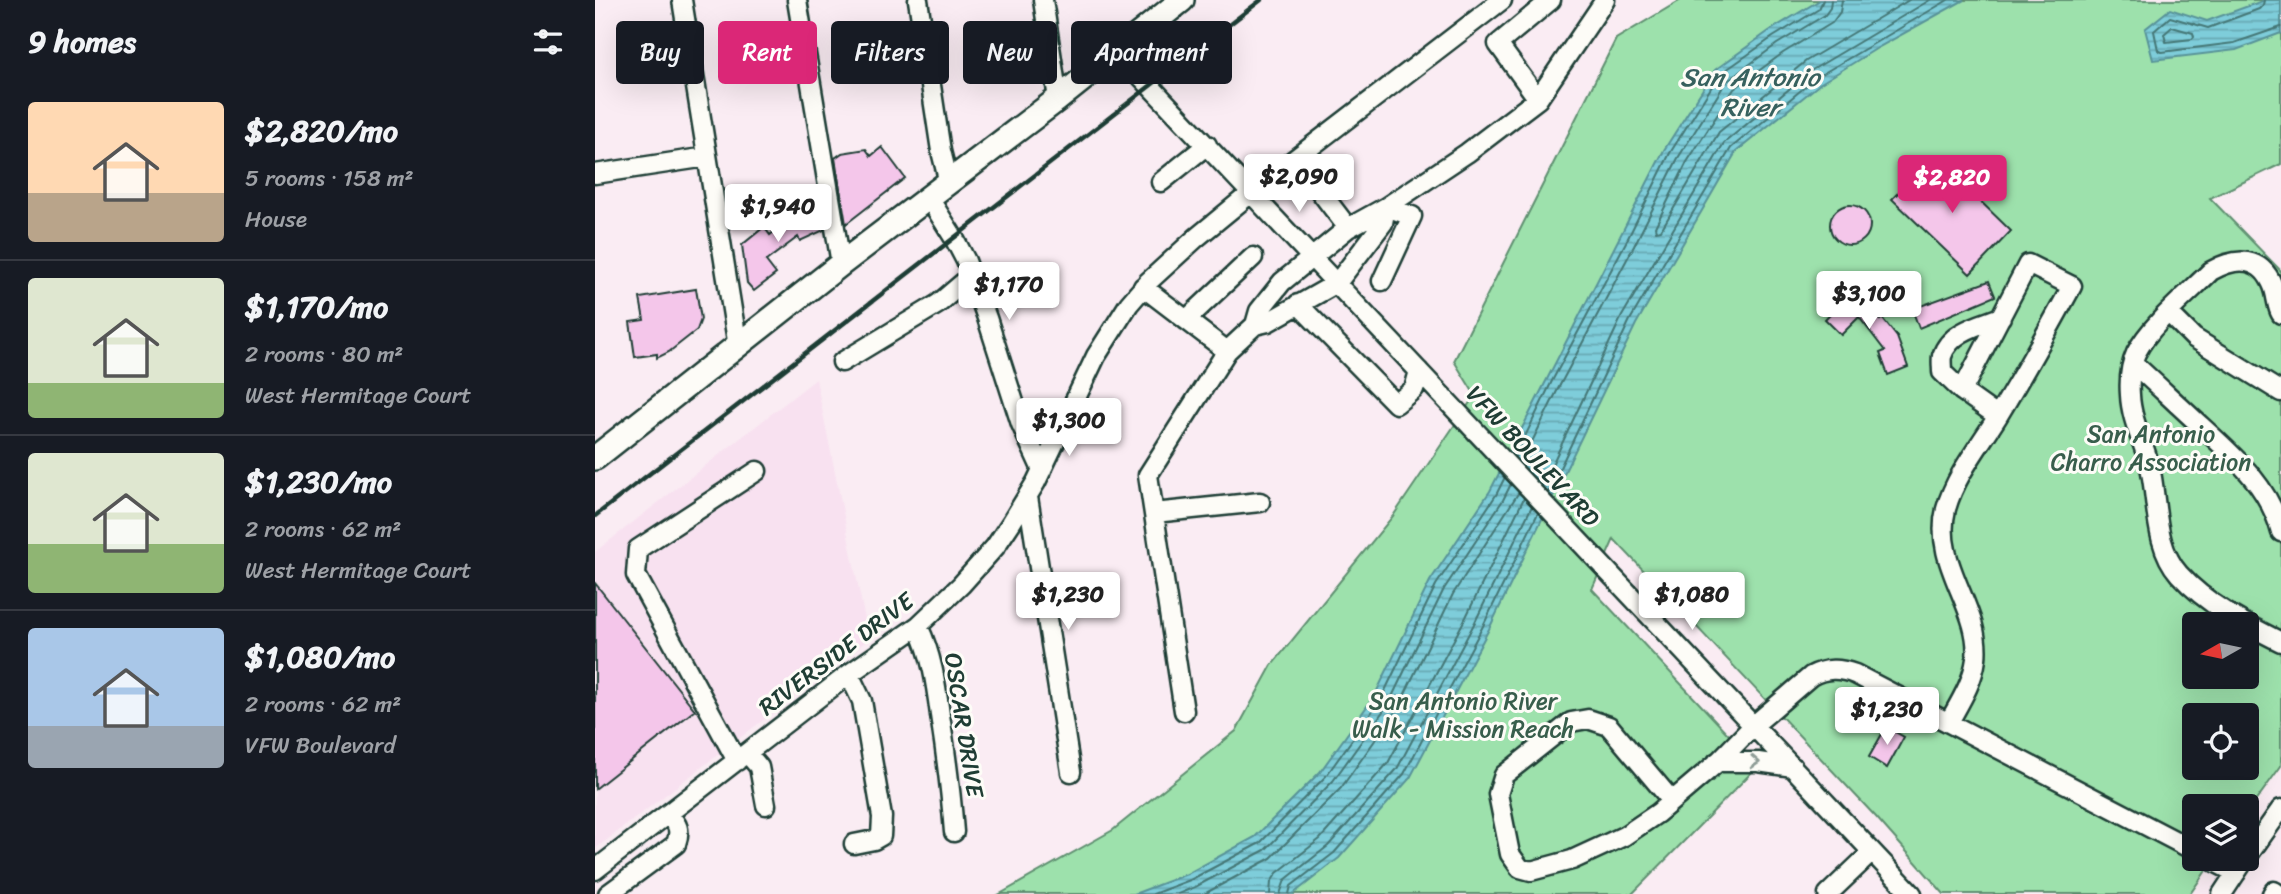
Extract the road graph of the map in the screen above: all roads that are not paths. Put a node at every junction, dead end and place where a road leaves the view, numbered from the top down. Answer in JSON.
{"nodes":[{"id":1,"x":682,"y":0,"type":"edge"},
{"id":2,"x":797,"y":0,"type":"edge"},
{"id":3,"x":918,"y":0,"type":"edge"},
{"id":4,"x":1043,"y":0,"type":"edge"},
{"id":5,"x":1502,"y":0,"type":"edge"},
{"id":6,"x":1551,"y":0,"type":"edge"},
{"id":7,"x":1605,"y":0,"type":"edge"},
{"id":8,"x":1179,"y":1,"type":"edge"},
{"id":9,"x":1154,"y":21,"type":"edge"},
{"id":10,"x":1076,"y":84,"type":"edge"},
{"id":11,"x":1149,"y":84,"type":"edge"},
{"id":12,"x":1058,"y":99,"type":"junction"},
{"id":13,"x":1538,"y":99,"type":"junction"},
{"id":14,"x":1207,"y":145,"type":"junction"},
{"id":15,"x":707,"y":158,"type":"junction"},
{"id":16,"x":595,"y":174,"type":"edge"},
{"id":17,"x":1161,"y":182,"type":"dead end"},
{"id":18,"x":1313,"y":182,"type":"dead end"},
{"id":19,"x":949,"y":183,"type":"junction"},
{"id":20,"x":1252,"y":192,"type":"junction"},
{"id":21,"x":929,"y":198,"type":"junction"},
{"id":22,"x":1386,"y":208,"type":"junction"},
{"id":23,"x":1352,"y":225,"type":"junction"},
{"id":24,"x":1370,"y":239,"type":"junction"},
{"id":25,"x":1253,"y":257,"type":"dead end"},
{"id":26,"x":1313,"y":257,"type":"junction"},
{"id":27,"x":841,"y":264,"type":"junction"},
{"id":28,"x":971,"y":276,"type":"junction"},
{"id":29,"x":1382,"y":281,"type":"dead end"},
{"id":30,"x":1337,"y":283,"type":"junction"},
{"id":31,"x":1143,"y":287,"type":"junction"},
{"id":32,"x":1270,"y":297,"type":"junction"},
{"id":33,"x":1290,"y":308,"type":"junction"},
{"id":34,"x":2169,"y":313,"type":"junction"},
{"id":35,"x":2281,"y":314,"type":"edge"},
{"id":36,"x":2001,"y":317,"type":"junction"},
{"id":37,"x":1186,"y":320,"type":"junction"},
{"id":38,"x":1255,"y":325,"type":"junction"},
{"id":39,"x":738,"y":347,"type":"junction"},
{"id":40,"x":1227,"y":351,"type":"junction"},
{"id":41,"x":842,"y":362,"type":"dead end"},
{"id":42,"x":2133,"y":363,"type":"junction"},
{"id":43,"x":1419,"y":371,"type":"junction"},
{"id":44,"x":1962,"y":391,"type":"junction"},
{"id":45,"x":2281,"y":392,"type":"edge"},
{"id":46,"x":1997,"y":416,"type":"junction"},
{"id":47,"x":595,"y":458,"type":"edge"},
{"id":48,"x":1042,"y":470,"type":"junction"},
{"id":49,"x":757,"y":471,"type":"dead end"},
{"id":50,"x":1028,"y":497,"type":"junction"},
{"id":51,"x":1260,"y":502,"type":"dead end"},
{"id":52,"x":1154,"y":513,"type":"junction"},
{"id":53,"x":2281,"y":532,"type":"edge"},
{"id":54,"x":918,"y":626,"type":"junction"},
{"id":55,"x":2281,"y":642,"type":"edge"},
{"id":56,"x":849,"y":674,"type":"junction"},
{"id":57,"x":1184,"y":711,"type":"dead end"},
{"id":58,"x":1949,"y":722,"type":"junction"},
{"id":59,"x":1754,"y":725,"type":"junction"},
{"id":60,"x":742,"y":757,"type":"junction"},
{"id":61,"x":1717,"y":762,"type":"junction"},
{"id":62,"x":1793,"y":767,"type":"junction"},
{"id":63,"x":1070,"y":772,"type":"dead end"},
{"id":64,"x":1672,"y":801,"type":"junction"},
{"id":65,"x":766,"y":805,"type":"dead end"},
{"id":66,"x":2281,"y":810,"type":"edge"},
{"id":67,"x":668,"y":814,"type":"junction"},
{"id":68,"x":954,"y":832,"type":"dead end"},
{"id":69,"x":2259,"y":841,"type":"edge"},
{"id":70,"x":854,"y":844,"type":"dead end"},
{"id":71,"x":2182,"y":844,"type":"edge"},
{"id":72,"x":1872,"y":852,"type":"junction"},
{"id":73,"x":595,"y":870,"type":"edge"},
{"id":74,"x":2238,"y":871,"type":"edge"},
{"id":75,"x":608,"y":894,"type":"edge"},
{"id":76,"x":1828,"y":894,"type":"edge"},
{"id":77,"x":1912,"y":894,"type":"edge"},
{"id":78,"x":2222,"y":894,"type":"edge"},
{"id":79,"x":2272,"y":894,"type":"edge"},
{"id":80,"x":2279,"y":894,"type":"edge"}],
"edges":[{"from":1,"to":15,"type":"street"},
{"from":2,"to":27,"type":"street"},
{"from":3,"to":19,"type":"street"},
{"from":4,"to":12,"type":"street"},
{"from":5,"to":20,"type":"street","name":"RIVERSIDE DRIVE"},
{"from":6,"to":13,"type":"street"},
{"from":7,"to":13,"type":"street"},
{"from":8,"to":9,"type":"main road"},
{"from":10,"to":12,"type":"main road"},
{"from":11,"to":14,"type":"street","name":"VFW BOULEVARD"},
{"from":12,"to":19,"type":"main road"},
{"from":13,"to":22,"type":"street"},
{"from":14,"to":17,"type":"street"},
{"from":14,"to":20,"type":"street","name":"VFW BOULEVARD"},
{"from":15,"to":16,"type":"street"},
{"from":15,"to":39,"type":"street"},
{"from":18,"to":23,"type":"street"},
{"from":19,"to":21,"type":"main road"},
{"from":20,"to":26,"type":"street","name":"VFW BOULEVARD"},
{"from":20,"to":31,"type":"street","name":"RIVERSIDE DRIVE"},
{"from":21,"to":27,"type":"main road"},
{"from":21,"to":28,"type":"street"},
{"from":22,"to":23,"type":"street"},
{"from":22,"to":24,"type":"street"},
{"from":22,"to":29,"type":"street"},
{"from":23,"to":24,"type":"street"},
{"from":23,"to":26,"type":"street"},
{"from":24,"to":30,"type":"street"},
{"from":25,"to":37,"type":"street"},
{"from":26,"to":30,"type":"street","name":"VFW BOULEVARD"},
{"from":26,"to":32,"type":"street"},
{"from":27,"to":39,"type":"main road"},
{"from":28,"to":41,"type":"street"},
{"from":28,"to":48,"type":"street"},
{"from":30,"to":33,"type":"street"},
{"from":30,"to":43,"type":"street","name":"VFW BOULEVARD"},
{"from":31,"to":37,"type":"street"},
{"from":31,"to":48,"type":"street","name":"RIVERSIDE DRIVE"},
{"from":32,"to":33,"type":"street"},
{"from":32,"to":38,"type":"street"},
{"from":33,"to":38,"type":"street"},
{"from":33,"to":43,"type":"street"},
{"from":34,"to":35,"type":"street"},
{"from":34,"to":42,"type":"street"},
{"from":34,"to":45,"type":"street"},
{"from":36,"to":44,"type":"street"},
{"from":36,"to":44,"type":"street"},
{"from":36,"to":46,"type":"street"},
{"from":37,"to":40,"type":"street"},
{"from":38,"to":40,"type":"street"},
{"from":39,"to":47,"type":"main road"},
{"from":40,"to":52,"type":"street"},
{"from":42,"to":53,"type":"street"},
{"from":42,"to":55,"type":"street"},
{"from":43,"to":59,"type":"street","name":"VFW BOULEVARD"},
{"from":44,"to":46,"type":"street"},
{"from":46,"to":58,"type":"street"},
{"from":48,"to":50,"type":"street","name":"RIVERSIDE DRIVE"},
{"from":49,"to":60,"type":"street"},
{"from":50,"to":54,"type":"street","name":"RIVERSIDE DRIVE"},
{"from":50,"to":63,"type":"street"},
{"from":51,"to":52,"type":"street"},
{"from":52,"to":57,"type":"street"},
{"from":54,"to":56,"type":"street","name":"RIVERSIDE DRIVE"},
{"from":54,"to":68,"type":"street","name":"OSCAR DRIVE"},
{"from":56,"to":60,"type":"street","name":"RIVERSIDE DRIVE"},
{"from":56,"to":70,"type":"street"},
{"from":58,"to":59,"type":"street"},
{"from":58,"to":71,"type":"street"},
{"from":59,"to":61,"type":"street"},
{"from":59,"to":62,"type":"street","name":"VFW BOULEVARD"},
{"from":60,"to":65,"type":"street"},
{"from":60,"to":67,"type":"street","name":"RIVERSIDE DRIVE"},
{"from":61,"to":62,"type":"street","one_way":true},
{"from":61,"to":64,"type":"street"},
{"from":62,"to":72,"type":"street","name":"VFW BOULEVARD"},
{"from":64,"to":64,"type":"street"},
{"from":66,"to":69,"type":"street"},
{"from":67,"to":73,"type":"street","name":"RIVERSIDE DRIVE"},
{"from":67,"to":75,"type":"street"},
{"from":72,"to":76,"type":"street"},
{"from":72,"to":77,"type":"street","name":"VFW BOULEVARD"},
{"from":74,"to":78,"type":"street"},
{"from":79,"to":80,"type":"street"}]}
